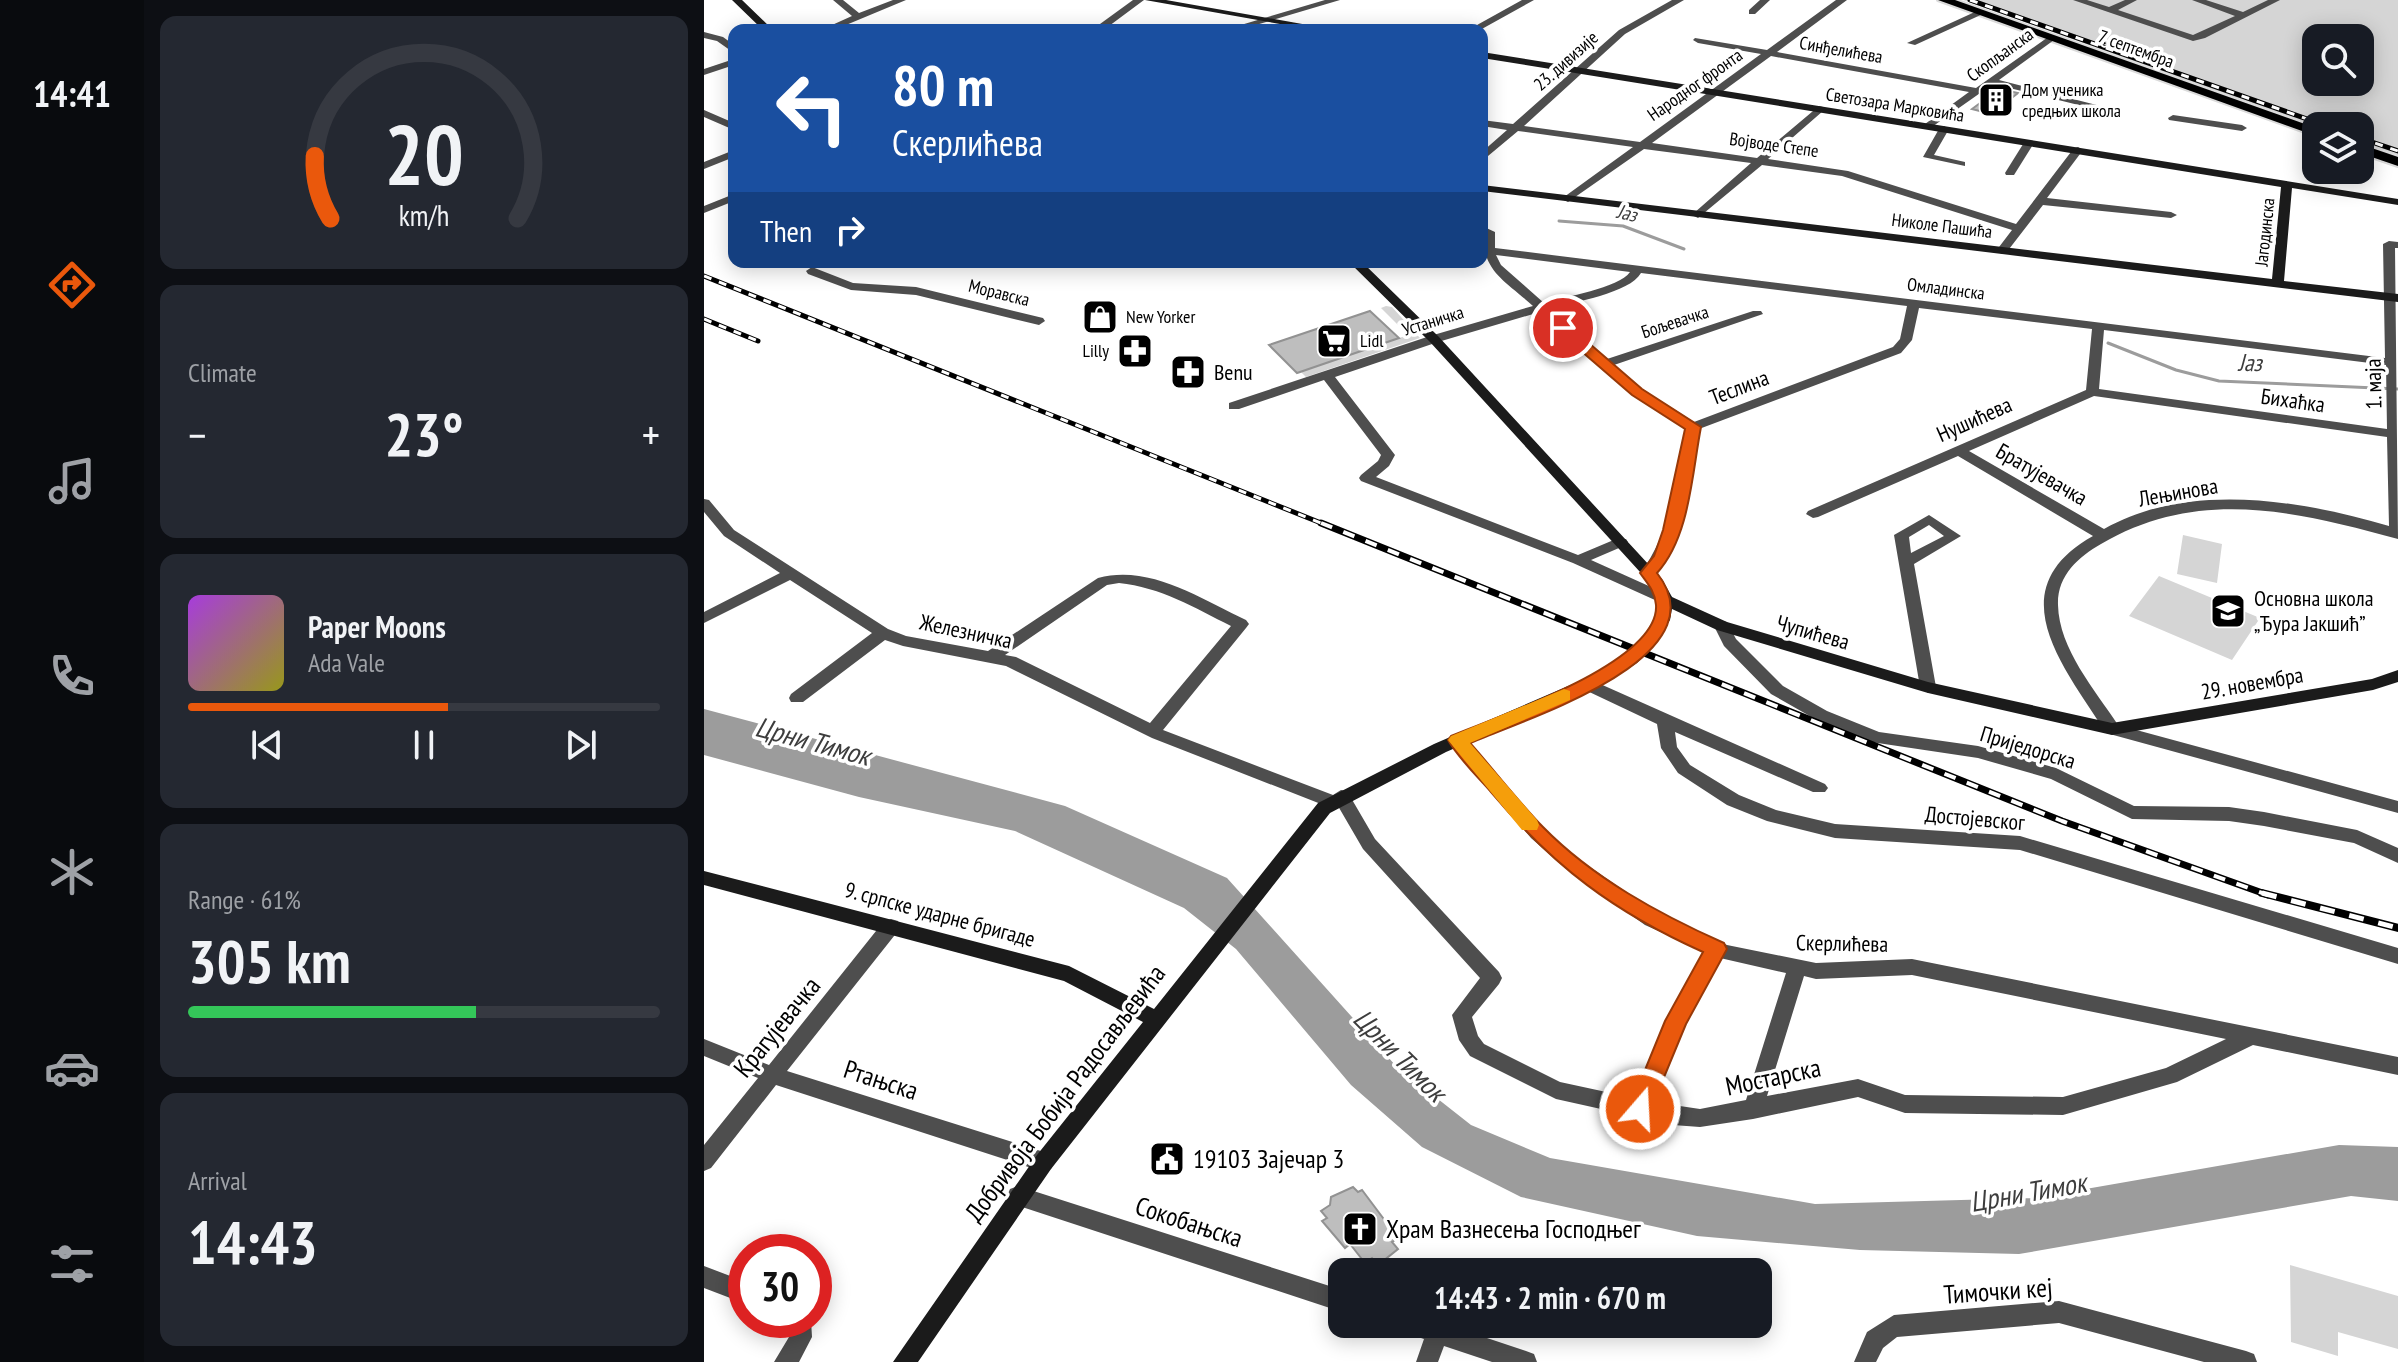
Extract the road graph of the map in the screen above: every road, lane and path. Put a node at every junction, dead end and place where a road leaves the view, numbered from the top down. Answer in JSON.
{"nodes":[{"id":1,"x":737,"y":0,"type":"edge"},
{"id":2,"x":838,"y":0,"type":"edge"},
{"id":3,"x":901,"y":0,"type":"edge"},
{"id":4,"x":1139,"y":0,"type":"edge"},
{"id":5,"x":1150,"y":0,"type":"edge"},
{"id":6,"x":1335,"y":0,"type":"edge"},
{"id":7,"x":1509,"y":0,"type":"edge"},
{"id":8,"x":1679,"y":0,"type":"edge"},
{"id":9,"x":1765,"y":0,"type":"edge"},
{"id":10,"x":1842,"y":0,"type":"edge"},
{"id":11,"x":1944,"y":0,"type":"edge"},
{"id":12,"x":2078,"y":0,"type":"edge"},
{"id":13,"x":2132,"y":0,"type":"edge"},
{"id":14,"x":2197,"y":0,"type":"edge"},
{"id":15,"x":2275,"y":0,"type":"edge"},
{"id":16,"x":1526,"y":2,"type":"edge"},
{"id":17,"x":2109,"y":11,"type":"junction"},
{"id":18,"x":1752,"y":12,"type":"dead end"},
{"id":19,"x":1980,"y":13,"type":"junction"},
{"id":20,"x":2244,"y":16,"type":"junction"},
{"id":21,"x":858,"y":17,"type":"junction"},
{"id":22,"x":1268,"y":19,"type":"junction"},
{"id":23,"x":762,"y":24,"type":"edge"},
{"id":24,"x":841,"y":24,"type":"edge"},
{"id":25,"x":1106,"y":24,"type":"edge"},
{"id":26,"x":1250,"y":24,"type":"edge"},
{"id":27,"x":1297,"y":24,"type":"edge"},
{"id":28,"x":1484,"y":24,"type":"edge"},
{"id":29,"x":704,"y":35,"type":"edge"},
{"id":30,"x":2051,"y":38,"type":"junction"},
{"id":31,"x":1698,"y":40,"type":"dead end"},
{"id":32,"x":1912,"y":43,"type":"dead end"},
{"id":33,"x":728,"y":45,"type":"edge"},
{"id":34,"x":1768,"y":54,"type":"junction"},
{"id":35,"x":1488,"y":56,"type":"edge"},
{"id":36,"x":728,"y":64,"type":"edge"},
{"id":37,"x":1579,"y":69,"type":"junction"},
{"id":38,"x":704,"y":72,"type":"edge"},
{"id":39,"x":1991,"y":81,"type":"junction"},
{"id":40,"x":1714,"y":91,"type":"junction"},
{"id":41,"x":1978,"y":91,"type":"junction"},
{"id":42,"x":1819,"y":109,"type":"junction"},
{"id":43,"x":2251,"y":109,"type":"junction"},
{"id":44,"x":2115,"y":111,"type":"dead end"},
{"id":45,"x":704,"y":113,"type":"edge"},
{"id":46,"x":2173,"y":118,"type":"dead end"},
{"id":47,"x":728,"y":124,"type":"edge"},
{"id":48,"x":1488,"y":124,"type":"edge"},
{"id":49,"x":1929,"y":126,"type":"junction"},
{"id":50,"x":1516,"y":127,"type":"junction"},
{"id":51,"x":2302,"y":127,"type":"edge"},
{"id":52,"x":1944,"y":129,"type":"junction"},
{"id":53,"x":2029,"y":143,"type":"junction"},
{"id":54,"x":1640,"y":144,"type":"junction"},
{"id":55,"x":2078,"y":150,"type":"junction"},
{"id":56,"x":1488,"y":153,"type":"edge"},
{"id":57,"x":2374,"y":153,"type":"edge"},
{"id":58,"x":728,"y":156,"type":"edge"},
{"id":59,"x":1756,"y":161,"type":"junction"},
{"id":60,"x":2398,"y":162,"type":"edge"},
{"id":61,"x":1961,"y":164,"type":"dead end"},
{"id":62,"x":704,"y":166,"type":"edge"},
{"id":63,"x":2010,"y":173,"type":"dead end"},
{"id":64,"x":2287,"y":184,"type":"junction"},
{"id":65,"x":1488,"y":189,"type":"edge"},
{"id":66,"x":1568,"y":199,"type":"junction"},
{"id":67,"x":728,"y":200,"type":"edge"},
{"id":68,"x":2040,"y":201,"type":"junction"},
{"id":69,"x":2398,"y":202,"type":"edge"},
{"id":70,"x":704,"y":210,"type":"edge"},
{"id":71,"x":1698,"y":215,"type":"junction"},
{"id":72,"x":2171,"y":215,"type":"dead end"},
{"id":73,"x":2019,"y":229,"type":"junction"},
{"id":74,"x":1488,"y":232,"type":"edge"},
{"id":75,"x":2398,"y":245,"type":"edge"},
{"id":76,"x":1490,"y":251,"type":"junction"},
{"id":77,"x":2002,"y":251,"type":"junction"},
{"id":78,"x":817,"y":268,"type":"edge"},
{"id":79,"x":1361,"y":268,"type":"edge"},
{"id":80,"x":1638,"y":269,"type":"junction"},
{"id":81,"x":2278,"y":284,"type":"junction"},
{"id":82,"x":2394,"y":297,"type":"edge"},
{"id":83,"x":1914,"y":303,"type":"junction"},
{"id":84,"x":1542,"y":309,"type":"junction"},
{"id":85,"x":1757,"y":314,"type":"dead end"},
{"id":86,"x":1039,"y":321,"type":"dead end"},
{"id":87,"x":2098,"y":326,"type":"junction"},
{"id":88,"x":1434,"y":339,"type":"junction"},
{"id":89,"x":2395,"y":363,"type":"edge"},
{"id":90,"x":1605,"y":364,"type":"junction"},
{"id":91,"x":1326,"y":374,"type":"junction"},
{"id":92,"x":2092,"y":392,"type":"junction"},
{"id":93,"x":1234,"y":406,"type":"dead end"},
{"id":94,"x":1693,"y":427,"type":"junction"},
{"id":95,"x":2394,"y":434,"type":"junction"},
{"id":96,"x":1958,"y":450,"type":"junction"},
{"id":97,"x":704,"y":503,"type":"edge"},
{"id":98,"x":1813,"y":514,"type":"dead end"},
{"id":99,"x":2397,"y":534,"type":"edge"},
{"id":100,"x":2103,"y":535,"type":"junction"},
{"id":101,"x":1621,"y":542,"type":"junction"},
{"id":102,"x":1578,"y":560,"type":"junction"},
{"id":103,"x":1906,"y":562,"type":"dead end"},
{"id":104,"x":791,"y":573,"type":"junction"},
{"id":105,"x":1648,"y":573,"type":"junction"},
{"id":106,"x":1666,"y":600,"type":"junction"},
{"id":107,"x":704,"y":618,"type":"edge"},
{"id":108,"x":1722,"y":626,"type":"junction"},
{"id":109,"x":883,"y":633,"type":"junction"},
{"id":110,"x":991,"y":657,"type":"junction"},
{"id":111,"x":2398,"y":676,"type":"edge"},
{"id":112,"x":1589,"y":685,"type":"junction"},
{"id":113,"x":1928,"y":687,"type":"junction"},
{"id":114,"x":797,"y":698,"type":"dead end"},
{"id":115,"x":1665,"y":721,"type":"junction"},
{"id":116,"x":2112,"y":729,"type":"junction"},
{"id":117,"x":1153,"y":731,"type":"junction"},
{"id":118,"x":1458,"y":740,"type":"junction"},
{"id":119,"x":1819,"y":788,"type":"dead end"},
{"id":120,"x":1336,"y":798,"type":"junction"},
{"id":121,"x":2398,"y":807,"type":"edge"},
{"id":122,"x":2398,"y":856,"type":"edge"},
{"id":123,"x":704,"y":878,"type":"edge"},
{"id":124,"x":891,"y":926,"type":"junction"},
{"id":125,"x":1716,"y":949,"type":"junction"},
{"id":126,"x":2398,"y":956,"type":"edge"},
{"id":127,"x":1797,"y":968,"type":"junction"},
{"id":128,"x":1156,"y":1019,"type":"junction"},
{"id":129,"x":2252,"y":1036,"type":"junction"},
{"id":130,"x":704,"y":1047,"type":"edge"},
{"id":131,"x":2398,"y":1066,"type":"edge"},
{"id":132,"x":771,"y":1075,"type":"junction"},
{"id":133,"x":1640,"y":1109,"type":"junction"},
{"id":134,"x":1753,"y":1110,"type":"junction"},
{"id":135,"x":704,"y":1161,"type":"edge"},
{"id":136,"x":1044,"y":1162,"type":"junction"},
{"id":137,"x":1018,"y":1196,"type":"junction"},
{"id":138,"x":704,"y":1277,"type":"edge"},
{"id":139,"x":728,"y":1286,"type":"edge"},
{"id":140,"x":1328,"y":1296,"type":"edge"},
{"id":141,"x":801,"y":1338,"type":"edge"},
{"id":142,"x":1436,"y":1338,"type":"edge"},
{"id":143,"x":1453,"y":1338,"type":"edge"},
{"id":144,"x":785,"y":1362,"type":"edge"},
{"id":145,"x":904,"y":1362,"type":"edge"},
{"id":146,"x":1427,"y":1362,"type":"edge"},
{"id":147,"x":1526,"y":1362,"type":"edge"},
{"id":148,"x":1865,"y":1362,"type":"edge"},
{"id":149,"x":2246,"y":1362,"type":"edge"}],
"edges":[{"from":1,"to":23,"type":"street"},
{"from":2,"to":21,"type":"street"},
{"from":3,"to":21,"type":"street"},
{"from":4,"to":25,"type":"street"},
{"from":5,"to":22,"type":"street"},
{"from":6,"to":22,"type":"street"},
{"from":7,"to":16,"type":"street"},
{"from":8,"to":37,"type":"street","name":"23. дивизије"},
{"from":9,"to":18,"type":"street"},
{"from":10,"to":34,"type":"street","name":"Народног фронта"},
{"from":11,"to":19,"type":"main road","name":"7. септембра"},
{"from":12,"to":17,"type":"street"},
{"from":13,"to":17,"type":"street"},
{"from":14,"to":20,"type":"street"},
{"from":15,"to":20,"type":"street"},
{"from":16,"to":28,"type":"street"},
{"from":17,"to":20,"type":"street"},
{"from":19,"to":30,"type":"main road","name":"7. септембра"},
{"from":19,"to":32,"type":"street"},
{"from":21,"to":24,"type":"street"},
{"from":22,"to":26,"type":"street"},
{"from":22,"to":27,"type":"street"},
{"from":29,"to":33,"type":"street"},
{"from":30,"to":39,"type":"street","name":"Скопљанска"},
{"from":30,"to":43,"type":"main road","name":"7. септембра"},
{"from":31,"to":34,"type":"street","name":"Синђелићева"},
{"from":34,"to":40,"type":"street","name":"Народног фронта"},
{"from":34,"to":41,"type":"street","name":"Синђелићева"},
{"from":35,"to":37,"type":"street","name":"Светозара Марковића"},
{"from":36,"to":38,"type":"street"},
{"from":37,"to":40,"type":"street","name":"Светозара Марковића"},
{"from":37,"to":50,"type":"street","name":"23. дивизије"},
{"from":39,"to":41,"type":"street","name":"Скопљанска"},
{"from":39,"to":44,"type":"street"},
{"from":40,"to":42,"type":"street","name":"Светозара Марковића"},
{"from":40,"to":54,"type":"street","name":"Народног фронта"},
{"from":41,"to":49,"type":"street","name":"Скопљанска"},
{"from":42,"to":49,"type":"street","name":"Светозара Марковића"},
{"from":42,"to":59,"type":"street"},
{"from":43,"to":46,"type":"street"},
{"from":43,"to":51,"type":"main road","name":"7. септембра"},
{"from":45,"to":47,"type":"street"},
{"from":48,"to":50,"type":"street","name":"Војводе Степе"},
{"from":49,"to":52,"type":"street","name":"Светозара Марковића"},
{"from":50,"to":54,"type":"street","name":"Војводе Степе"},
{"from":50,"to":56,"type":"street","name":"23. дивизије"},
{"from":52,"to":53,"type":"street","name":"Светозара Марковића"},
{"from":52,"to":61,"type":"street"},
{"from":53,"to":55,"type":"street","name":"Светозара Марковића"},
{"from":53,"to":63,"type":"street"},
{"from":54,"to":59,"type":"street","name":"Војводе Степе"},
{"from":54,"to":66,"type":"street","name":"Народног фронта"},
{"from":55,"to":64,"type":"street","name":"Светозара Марковића"},
{"from":55,"to":68,"type":"street"},
{"from":57,"to":60,"type":"main road"},
{"from":58,"to":62,"type":"street"},
{"from":59,"to":71,"type":"street"},
{"from":59,"to":73,"type":"street","name":"Војводе Степе"},
{"from":64,"to":69,"type":"street","name":"Светозара Марковића"},
{"from":64,"to":81,"type":"street","name":"Јагодинска"},
{"from":65,"to":66,"type":"street","name":"Николе Пашића"},
{"from":66,"to":71,"type":"street","name":"Николе Пашића"},
{"from":67,"to":70,"type":"street"},
{"from":68,"to":72,"type":"street"},
{"from":68,"to":73,"type":"street"},
{"from":71,"to":77,"type":"street","name":"Николе Пашића"},
{"from":73,"to":77,"type":"street"},
{"from":74,"to":76,"type":"street"},
{"from":75,"to":82,"type":"street","name":"1. маја"},
{"from":76,"to":80,"type":"street","name":"Омладинска"},
{"from":76,"to":84,"type":"street"},
{"from":77,"to":81,"type":"street","name":"Николе Пашића"},
{"from":78,"to":86,"type":"street","name":"Моравска"},
{"from":79,"to":88,"type":"street"},
{"from":80,"to":83,"type":"street","name":"Омладинска"},
{"from":80,"to":84,"type":"street","name":"Устаничка"},
{"from":81,"to":82,"type":"street","name":"Николе Пашића"},
{"from":82,"to":89,"type":"street","name":"1. маја"},
{"from":83,"to":87,"type":"street","name":"Омладинска"},
{"from":83,"to":94,"type":"street","name":"Теслина"},
{"from":84,"to":88,"type":"street","name":"Устаничка"},
{"from":84,"to":90,"type":"street"},
{"from":85,"to":90,"type":"street","name":"Бољевачка"},
{"from":87,"to":89,"type":"street","name":"Омладинска"},
{"from":87,"to":92,"type":"street"},
{"from":88,"to":91,"type":"street","name":"Устаничка"},
{"from":88,"to":101,"type":"street"},
{"from":89,"to":95,"type":"street","name":"1. маја"},
{"from":90,"to":94,"type":"street"},
{"from":91,"to":93,"type":"street","name":"Устаничка"},
{"from":91,"to":102,"type":"street"},
{"from":92,"to":95,"type":"street","name":"Бихаћка"},
{"from":92,"to":96,"type":"street","name":"Нушићева"},
{"from":94,"to":105,"type":"street","name":"Теслина"},
{"from":95,"to":99,"type":"street","name":"1. маја"},
{"from":96,"to":98,"type":"street","name":"Нушићева"},
{"from":96,"to":100,"type":"street","name":"Братујевачка"},
{"from":97,"to":104,"type":"street","name":"Железничка"},
{"from":99,"to":100,"type":"street","name":"Лењинова"},
{"from":100,"to":116,"type":"street","name":"Лењинова"},
{"from":101,"to":102,"type":"street"},
{"from":101,"to":105,"type":"street"},
{"from":102,"to":106,"type":"street"},
{"from":103,"to":113,"type":"street"},
{"from":104,"to":107,"type":"street"},
{"from":104,"to":109,"type":"street","name":"Железничка"},
{"from":105,"to":106,"type":"street"},
{"from":106,"to":108,"type":"street","name":"Чупићева"},
{"from":106,"to":112,"type":"street"},
{"from":108,"to":113,"type":"street","name":"Чупићева"},
{"from":108,"to":122,"type":"street","name":"Приједорска"},
{"from":109,"to":110,"type":"street","name":"Железничка"},
{"from":109,"to":114,"type":"street"},
{"from":110,"to":117,"type":"street","name":"Железничка"},
{"from":110,"to":117,"type":"street"},
{"from":111,"to":116,"type":"street","name":"29. новембра"},
{"from":112,"to":115,"type":"street"},
{"from":112,"to":118,"type":"street"},
{"from":113,"to":116,"type":"street","name":"Чупићева"},
{"from":115,"to":119,"type":"street"},
{"from":115,"to":126,"type":"street","name":"Достојевског"},
{"from":116,"to":121,"type":"street","name":"Чупићева"},
{"from":117,"to":120,"type":"street","name":"Железничка"},
{"from":118,"to":120,"type":"street"},
{"from":118,"to":125,"type":"street","name":"Скерлићева"},
{"from":120,"to":128,"type":"street","name":"Добривоја Бобија Радосављевића"},
{"from":120,"to":133,"type":"street","name":"Мостарска"},
{"from":123,"to":124,"type":"street","name":"9. српске ударне бригаде"},
{"from":124,"to":128,"type":"street","name":"9. српске ударне бригаде"},
{"from":124,"to":132,"type":"street","name":"Крагујевачка"},
{"from":125,"to":127,"type":"street","name":"Скерлићева"},
{"from":125,"to":133,"type":"street"},
{"from":127,"to":129,"type":"street","name":"Скерлићева"},
{"from":127,"to":134,"type":"street"},
{"from":128,"to":136,"type":"street","name":"Добривоја Бобија Радосављевића"},
{"from":129,"to":131,"type":"street"},
{"from":129,"to":134,"type":"street","name":"Мостарска"},
{"from":130,"to":132,"type":"street","name":"Ртањска"},
{"from":132,"to":135,"type":"street","name":"Крагујевачка"},
{"from":132,"to":136,"type":"street","name":"Ртањска"},
{"from":133,"to":134,"type":"street","name":"Мостарска"},
{"from":136,"to":137,"type":"street","name":"Добривоја Бобија Радосављевића"},
{"from":137,"to":140,"type":"street","name":"Сокобањска"},
{"from":137,"to":145,"type":"street","name":"Добривоја Бобија Радосављевића"},
{"from":138,"to":139,"type":"street"},
{"from":141,"to":144,"type":"street"},
{"from":142,"to":146,"type":"street"},
{"from":143,"to":147,"type":"street"},
{"from":148,"to":149,"type":"street","name":"Тимочки кеј"}]}
